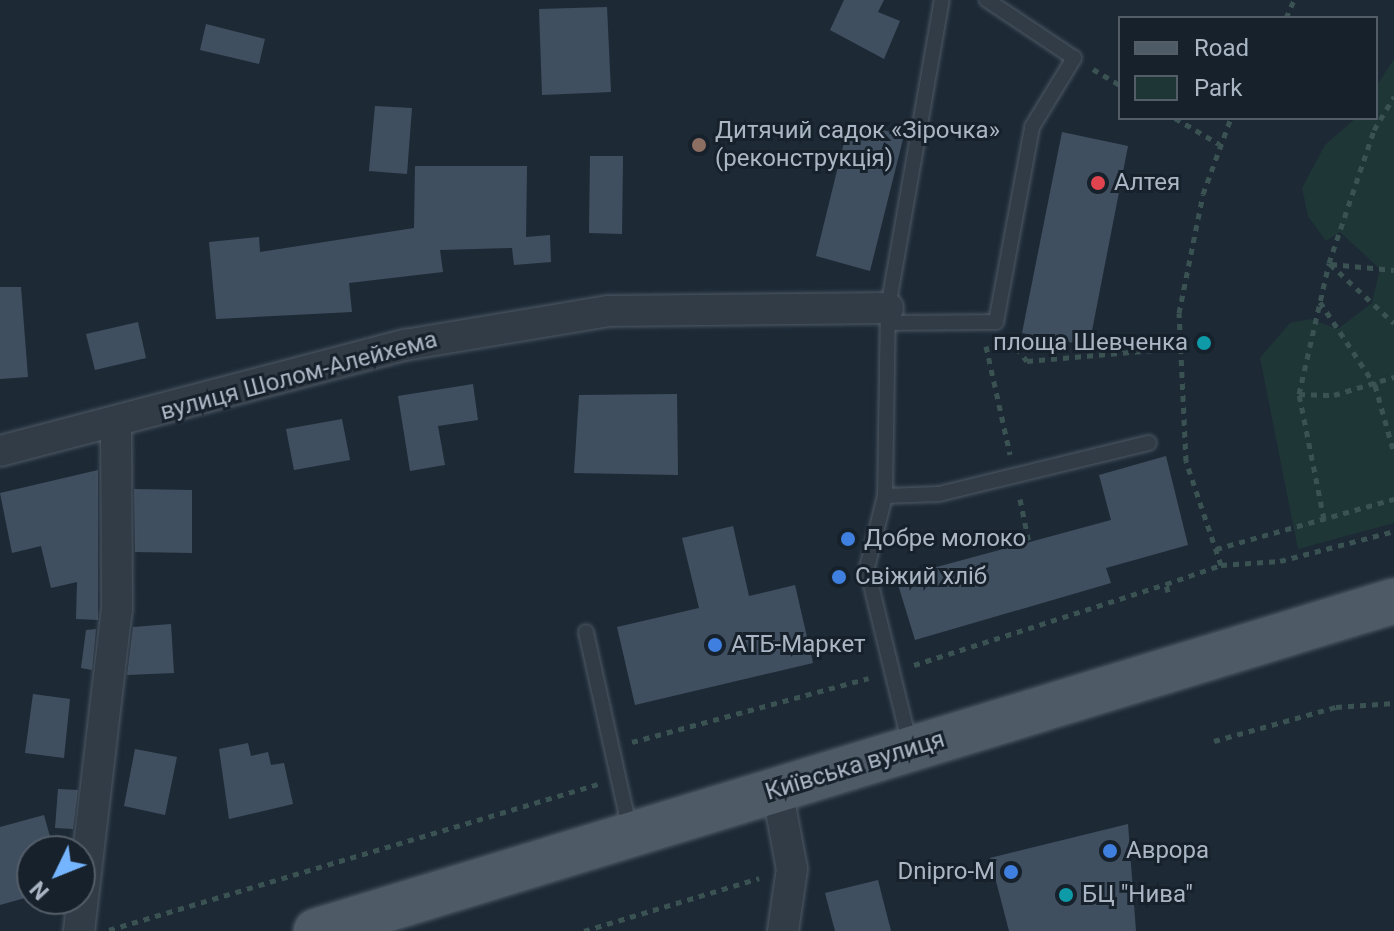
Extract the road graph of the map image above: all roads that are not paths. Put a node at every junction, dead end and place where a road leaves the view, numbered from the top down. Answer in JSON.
{"nodes":[{"id":1,"x":942,"y":0,"type":"edge"},
{"id":2,"x":987,"y":0,"type":"edge"},
{"id":3,"x":888,"y":316,"type":"junction"},
{"id":4,"x":116,"y":425,"type":"junction"},
{"id":5,"x":1149,"y":443,"type":"dead end"},
{"id":6,"x":0,"y":451,"type":"edge"},
{"id":7,"x":885,"y":496,"type":"junction"},
{"id":8,"x":1394,"y":601,"type":"edge"},
{"id":9,"x":586,"y":632,"type":"dead end"},
{"id":10,"x":911,"y":749,"type":"junction"},
{"id":11,"x":777,"y":789,"type":"junction"},
{"id":12,"x":631,"y":835,"type":"junction"},
{"id":13,"x":79,"y":931,"type":"edge"},
{"id":14,"x":316,"y":931,"type":"edge"},
{"id":15,"x":783,"y":931,"type":"edge"}],
"edges":[{"from":1,"to":3,"type":"lane"},
{"from":2,"to":3,"type":"lane"},
{"from":3,"to":4,"type":"street","name":"вулиця Шолом-Алейхема"},
{"from":3,"to":7,"type":"lane"},
{"from":4,"to":6,"type":"street","name":"вулиця Шолом-Алейхема"},
{"from":4,"to":13,"type":"street"},
{"from":5,"to":7,"type":"lane"},
{"from":7,"to":10,"type":"lane"},
{"from":8,"to":10,"type":"main road","name":"Київська вулиця"},
{"from":9,"to":12,"type":"lane"},
{"from":10,"to":11,"type":"main road","name":"Київська вулиця"},
{"from":11,"to":12,"type":"main road","name":"Київська вулиця"},
{"from":11,"to":15,"type":"street"},
{"from":12,"to":14,"type":"main road","name":"Київська вулиця"}]}
